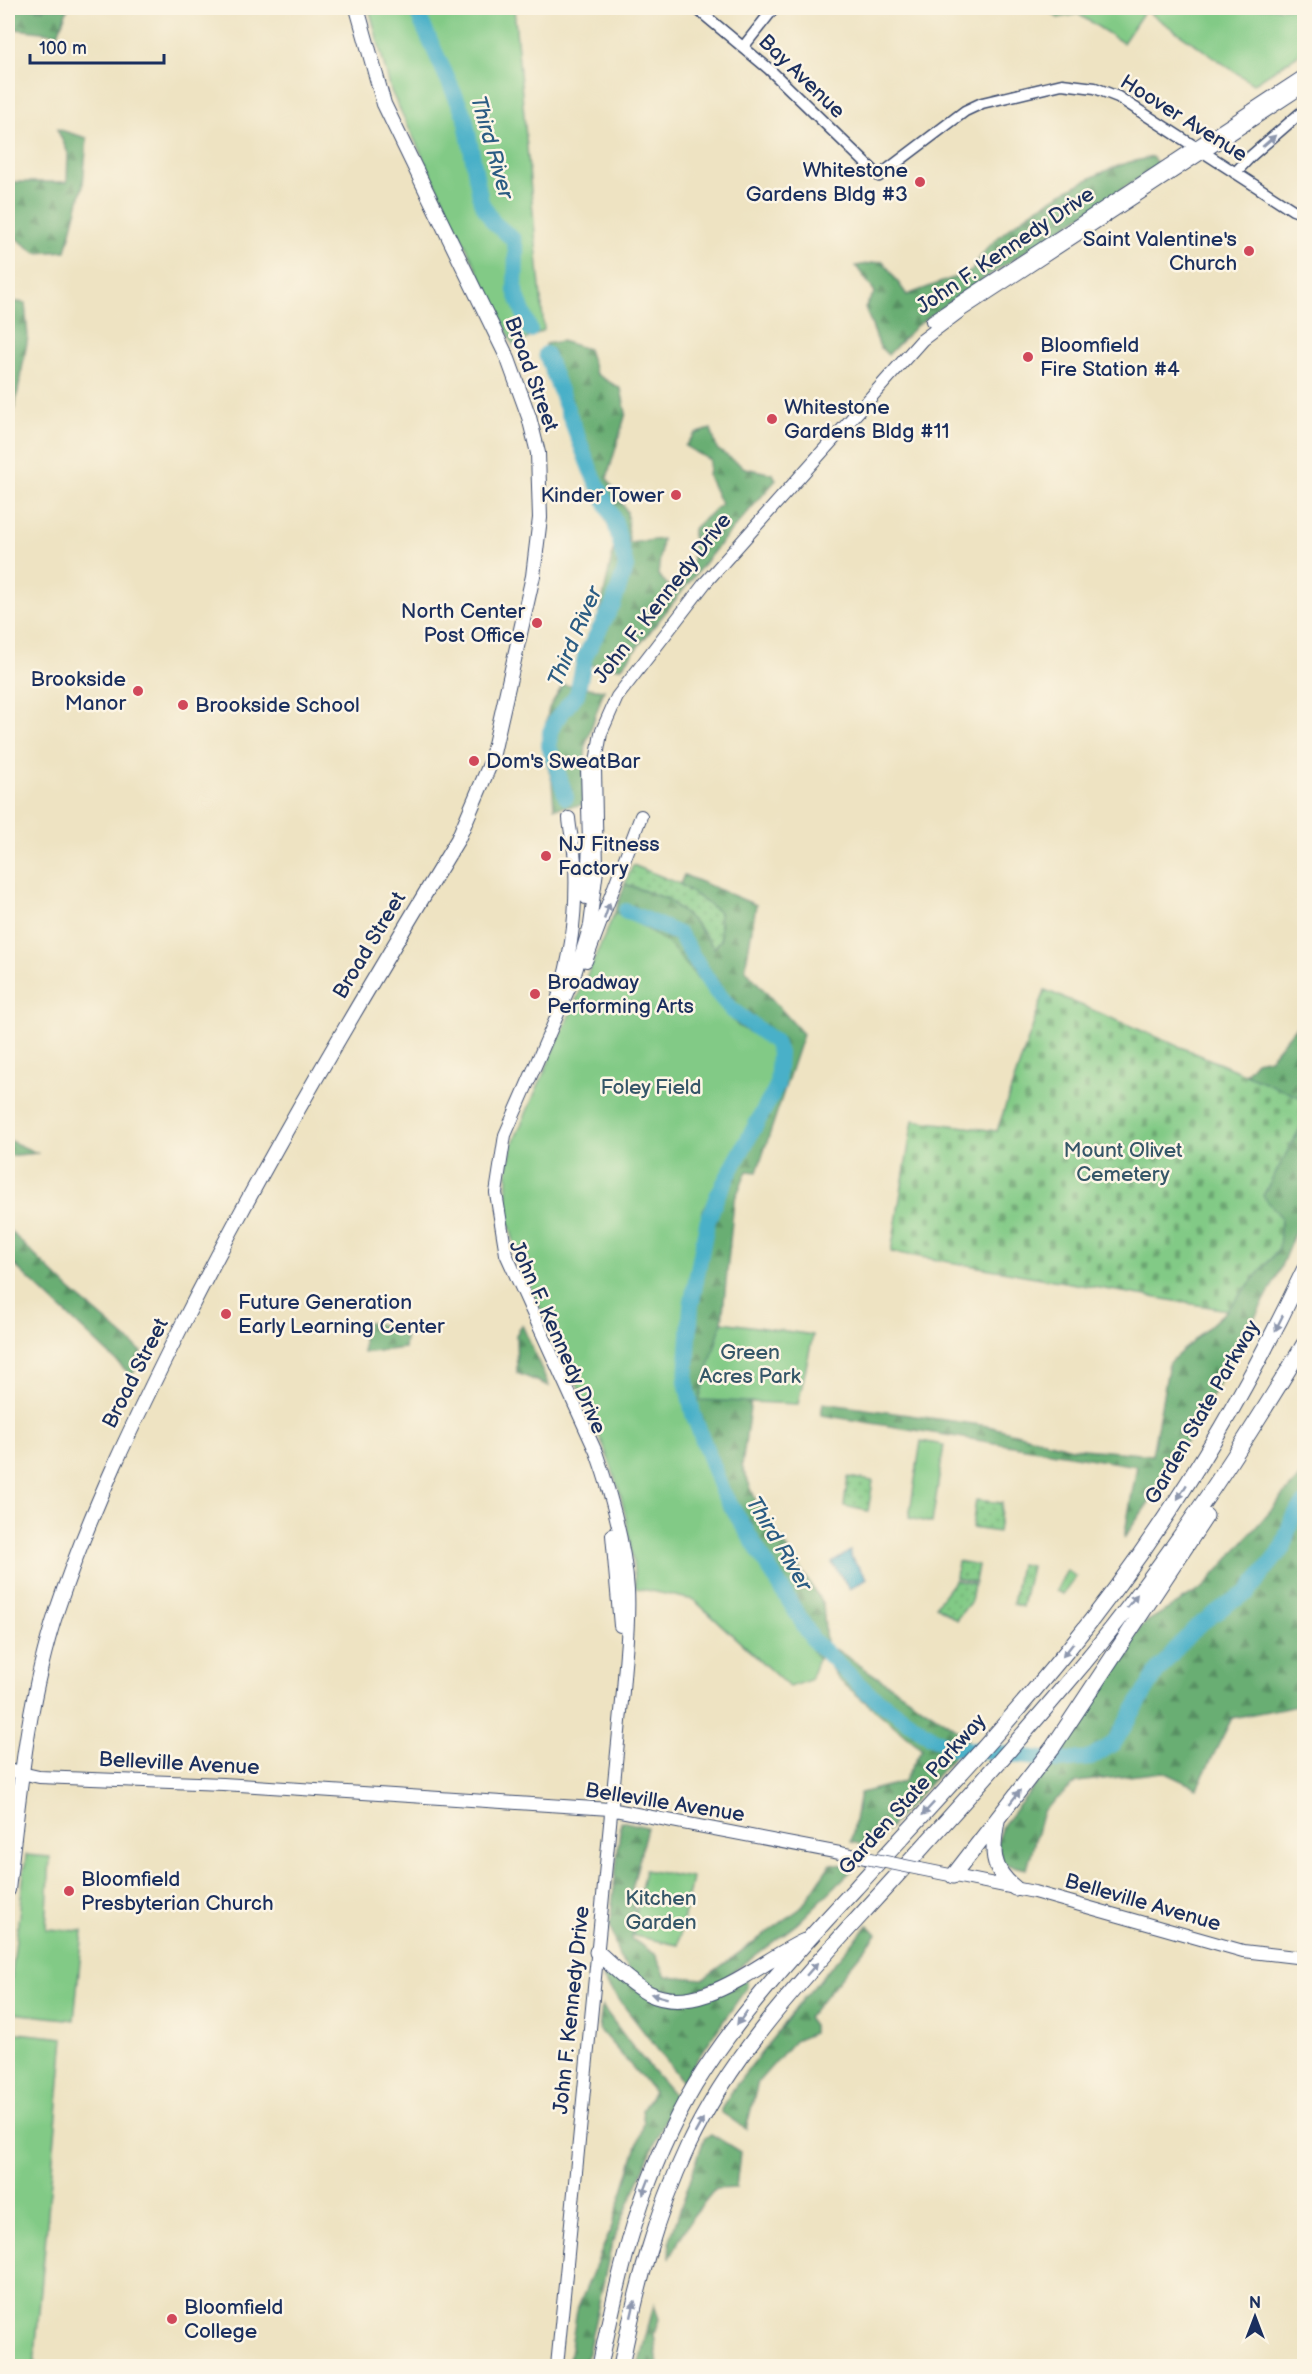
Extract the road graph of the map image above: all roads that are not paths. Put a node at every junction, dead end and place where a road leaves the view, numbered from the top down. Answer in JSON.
{"nodes":[{"id":1,"x":357,"y":8,"type":"edge"},
{"id":2,"x":696,"y":8,"type":"edge"},
{"id":3,"x":774,"y":8,"type":"edge"},
{"id":4,"x":744,"y":46,"type":"junction"},
{"id":5,"x":1305,"y":76,"type":"edge"},
{"id":6,"x":1305,"y":86,"type":"edge"},
{"id":7,"x":1305,"y":110,"type":"edge"},
{"id":8,"x":1199,"y":150,"type":"junction"},
{"id":9,"x":1235,"y":173,"type":"junction"},
{"id":10,"x":879,"y":176,"type":"joint"},
{"id":11,"x":1305,"y":214,"type":"edge"},
{"id":12,"x":641,"y":816,"type":"dead end"},
{"id":13,"x":569,"y":818,"type":"dead end"},
{"id":14,"x":555,"y":1006,"type":"junction"},
{"id":15,"x":547,"y":1040,"type":"junction"},
{"id":16,"x":1305,"y":1270,"type":"edge"},
{"id":17,"x":1305,"y":1344,"type":"edge"},
{"id":18,"x":1282,"y":1380,"type":"junction"},
{"id":19,"x":625,"y":1657,"type":"junction"},
{"id":20,"x":8,"y":1770,"type":"edge"},
{"id":21,"x":22,"y":1774,"type":"junction"},
{"id":22,"x":610,"y":1809,"type":"junction"},
{"id":23,"x":997,"y":1820,"type":"junction"},
{"id":24,"x":953,"y":1876,"type":"junction"},
{"id":25,"x":1015,"y":1888,"type":"junction"},
{"id":26,"x":8,"y":1890,"type":"edge"},
{"id":27,"x":807,"y":1940,"type":"junction"},
{"id":28,"x":597,"y":1952,"type":"junction"},
{"id":29,"x":1305,"y":1958,"type":"edge"},
{"id":30,"x":557,"y":2367,"type":"edge"},
{"id":31,"x":600,"y":2367,"type":"edge"},
{"id":32,"x":621,"y":2367,"type":"edge"}],
"edges":[{"from":1,"to":21,"type":"main road","name":"Broad Street"},
{"from":2,"to":4,"type":"street","name":"Bay Avenue"},
{"from":3,"to":4,"type":"street"},
{"from":4,"to":10,"type":"street","name":"Bay Avenue"},
{"from":5,"to":8,"type":"main road","name":"John F. Kennedy Drive"},
{"from":6,"to":8,"type":"main road","name":"John F. Kennedy Drive"},
{"from":9,"to":7,"type":"street","one_way":true},
{"from":8,"to":9,"type":"street","name":"Hoover Avenue"},
{"from":8,"to":10,"type":"street","name":"Hoover Avenue"},
{"from":8,"to":14,"type":"main road","name":"John F. Kennedy Drive"},
{"from":8,"to":15,"type":"main road","name":"John F. Kennedy Drive"},
{"from":9,"to":11,"type":"street","name":"Hoover Avenue"},
{"from":15,"to":12,"type":"main road","one_way":true},
{"from":13,"to":14,"type":"main road"},
{"from":14,"to":19,"type":"main road","name":"John F. Kennedy Drive"},
{"from":15,"to":19,"type":"main road","name":"John F. Kennedy Drive"},
{"from":16,"to":27,"type":"highway","name":"Garden State Parkway","one_way":true},
{"from":17,"to":18,"type":"highway","name":"Garden State Parkway"},
{"from":23,"to":18,"type":"highway","one_way":true},
{"from":32,"to":18,"type":"highway","name":"Garden State Parkway","one_way":true},
{"from":19,"to":22,"type":"main road","name":"John F. Kennedy Drive"},
{"from":20,"to":21,"type":"main road","name":"Belleville Avenue"},
{"from":21,"to":22,"type":"main road","name":"Belleville Avenue"},
{"from":21,"to":26,"type":"main road","name":"Broad Street"},
{"from":22,"to":24,"type":"main road","name":"Belleville Avenue","bridge":true},
{"from":22,"to":28,"type":"main road","name":"John F. Kennedy Drive"},
{"from":23,"to":24,"type":"highway"},
{"from":23,"to":25,"type":"highway"},
{"from":24,"to":25,"type":"main road","name":"Belleville Avenue"},
{"from":25,"to":29,"type":"main road","name":"Belleville Avenue"},
{"from":27,"to":28,"type":"highway","one_way":true},
{"from":27,"to":31,"type":"highway","name":"Garden State Parkway","one_way":true},
{"from":28,"to":30,"type":"main road","name":"John F. Kennedy Drive"}]}
